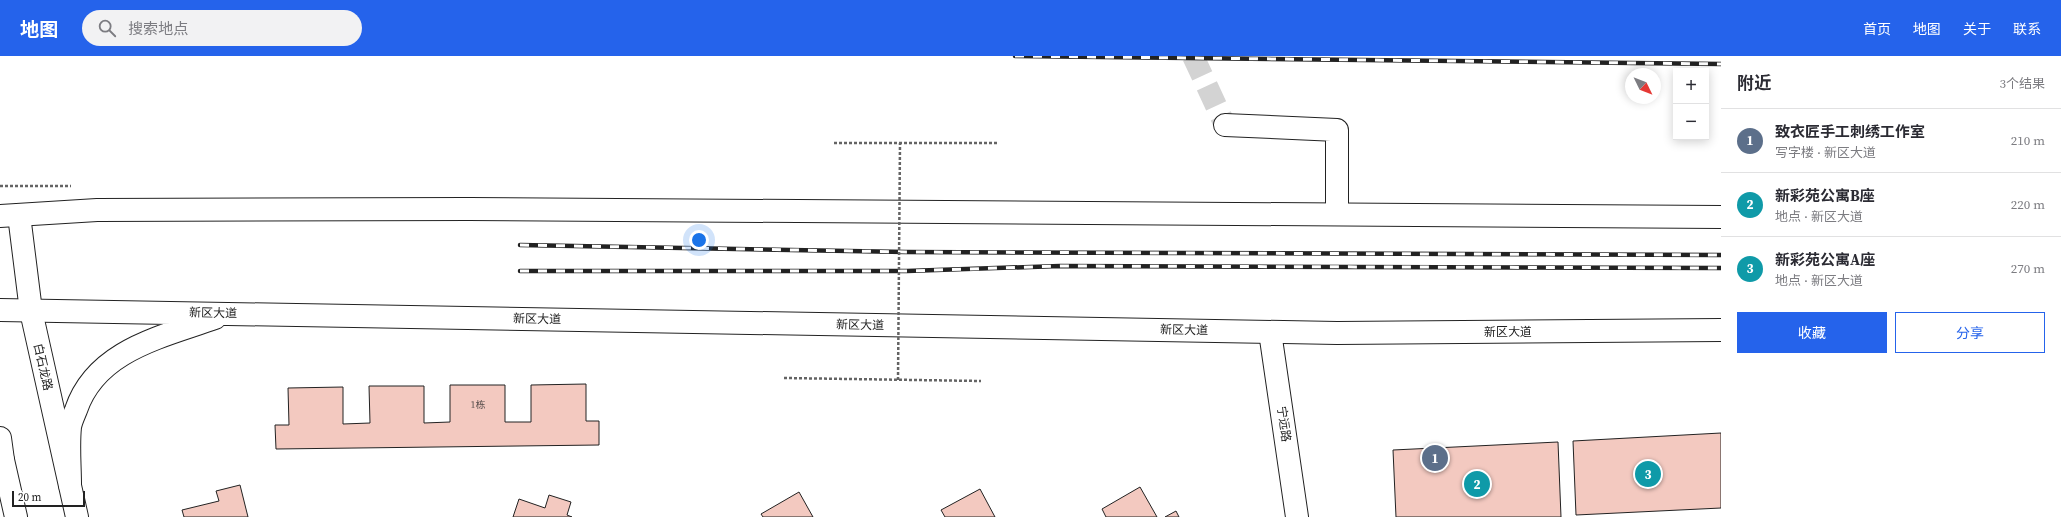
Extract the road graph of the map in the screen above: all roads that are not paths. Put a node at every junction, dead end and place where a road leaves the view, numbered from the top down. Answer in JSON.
{"nodes":[{"id":1,"x":1225,"y":125,"type":"dead end"},
{"id":2,"x":1337,"y":214,"type":"junction"},
{"id":3,"x":10,"y":215,"type":"edge"},
{"id":4,"x":1721,"y":217,"type":"edge"},
{"id":5,"x":0,"y":310,"type":"edge"},
{"id":6,"x":31,"y":311,"type":"junction"},
{"id":7,"x":228,"y":314,"type":"junction"},
{"id":8,"x":1721,"y":330,"type":"edge"},
{"id":9,"x":1270,"y":332,"type":"junction"},
{"id":10,"x":0,"y":438,"type":"edge"},
{"id":11,"x":2,"y":457,"type":"edge"},
{"id":12,"x":70,"y":485,"type":"junction"},
{"id":13,"x":16,"y":517,"type":"edge"},
{"id":14,"x":77,"y":517,"type":"edge"},
{"id":15,"x":1297,"y":517,"type":"edge"}],
"edges":[{"from":1,"to":2,"type":"main road"},
{"from":2,"to":3,"type":"main road"},
{"from":2,"to":4,"type":"main road"},
{"from":3,"to":6,"type":"main road","name":"白石龙路"},
{"from":5,"to":6,"type":"main road","name":"新区大道"},
{"from":6,"to":7,"type":"main road","name":"新区大道"},
{"from":6,"to":12,"type":"main road","name":"白石龙路"},
{"from":7,"to":9,"type":"main road","name":"新区大道"},
{"from":7,"to":12,"type":"main road"},
{"from":8,"to":9,"type":"main road","name":"新区大道"},
{"from":9,"to":15,"type":"main road","name":"宁远路"},
{"from":10,"to":11,"type":"main road"},
{"from":11,"to":13,"type":"main road"},
{"from":12,"to":14,"type":"main road","name":"白石龙路"}]}
